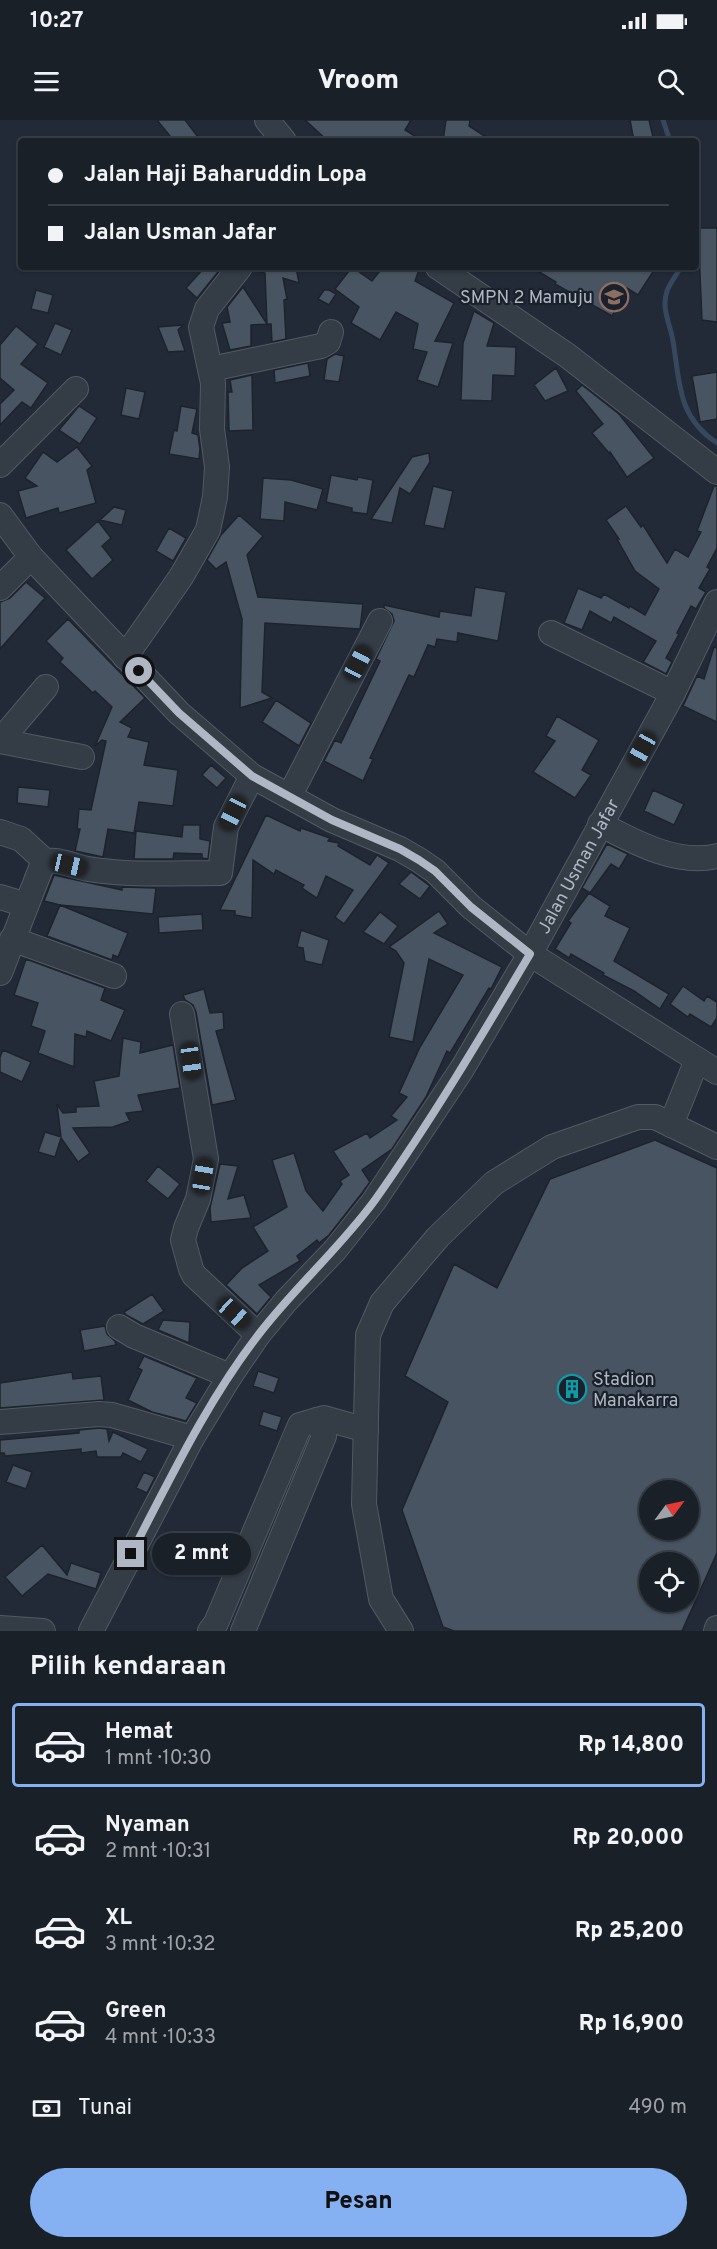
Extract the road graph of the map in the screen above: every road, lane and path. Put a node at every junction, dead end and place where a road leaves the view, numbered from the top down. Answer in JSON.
{"nodes":[{"id":1,"x":267,"y":120,"type":"edge"},
{"id":2,"x":282,"y":138,"type":"edge"},
{"id":3,"x":238,"y":270,"type":"edge"},
{"id":4,"x":442,"y":270,"type":"edge"},
{"id":5,"x":331,"y":332,"type":"dead end"},
{"id":6,"x":211,"y":369,"type":"junction"},
{"id":7,"x":76,"y":389,"type":"dead end"},
{"id":8,"x":0,"y":465,"type":"edge"},
{"id":9,"x":717,"y":472,"type":"edge"},
{"id":10,"x":0,"y":515,"type":"edge"},
{"id":11,"x":31,"y":557,"type":"junction"},
{"id":12,"x":0,"y":588,"type":"edge"},
{"id":13,"x":717,"y":602,"type":"edge"},
{"id":14,"x":380,"y":621,"type":"dead end"},
{"id":15,"x":551,"y":633,"type":"dead end"},
{"id":16,"x":125,"y":657,"type":"junction"},
{"id":17,"x":46,"y":687,"type":"dead end"},
{"id":18,"x":673,"y":693,"type":"junction"},
{"id":19,"x":0,"y":741,"type":"edge"},
{"id":20,"x":82,"y":757,"type":"dead end"},
{"id":21,"x":252,"y":776,"type":"junction"},
{"id":22,"x":290,"y":795,"type":"junction"},
{"id":23,"x":600,"y":824,"type":"junction"},
{"id":24,"x":0,"y":832,"type":"edge"},
{"id":25,"x":717,"y":856,"type":"edge"},
{"id":26,"x":45,"y":861,"type":"junction"},
{"id":27,"x":0,"y":897,"type":"edge"},
{"id":28,"x":26,"y":904,"type":"junction"},
{"id":29,"x":12,"y":939,"type":"junction"},
{"id":30,"x":530,"y":954,"type":"junction"},
{"id":31,"x":0,"y":973,"type":"edge"},
{"id":32,"x":114,"y":976,"type":"dead end"},
{"id":33,"x":182,"y":1014,"type":"dead end"},
{"id":34,"x":707,"y":1066,"type":"edge"},
{"id":35,"x":671,"y":1125,"type":"junction"},
{"id":36,"x":717,"y":1147,"type":"edge"},
{"id":37,"x":119,"y":1327,"type":"dead end"},
{"id":38,"x":258,"y":1335,"type":"junction"},
{"id":39,"x":230,"y":1376,"type":"junction"},
{"id":40,"x":317,"y":1419,"type":"junction"},
{"id":41,"x":0,"y":1422,"type":"edge"},
{"id":42,"x":366,"y":1430,"type":"junction"},
{"id":43,"x":192,"y":1438,"type":"junction"},
{"id":44,"x":0,"y":1628,"type":"edge"},
{"id":45,"x":43,"y":1631,"type":"edge"},
{"id":46,"x":91,"y":1631,"type":"edge"},
{"id":47,"x":210,"y":1631,"type":"edge"},
{"id":48,"x":243,"y":1631,"type":"edge"},
{"id":49,"x":401,"y":1631,"type":"edge"}],
"edges":[{"from":1,"to":2,"type":"street"},
{"from":3,"to":6,"type":"street"},
{"from":4,"to":9,"type":"street"},
{"from":5,"to":6,"type":"street"},
{"from":6,"to":16,"type":"street"},
{"from":7,"to":8,"type":"street"},
{"from":10,"to":11,"type":"street"},
{"from":11,"to":12,"type":"street"},
{"from":11,"to":16,"type":"street"},
{"from":13,"to":18,"type":"street","name":"Jalan Usman Jafar"},
{"from":14,"to":22,"type":"street"},
{"from":15,"to":18,"type":"street"},
{"from":16,"to":21,"type":"street"},
{"from":17,"to":19,"type":"street"},
{"from":18,"to":23,"type":"street","name":"Jalan Usman Jafar"},
{"from":19,"to":20,"type":"street"},
{"from":21,"to":22,"type":"street"},
{"from":21,"to":26,"type":"street"},
{"from":22,"to":30,"type":"street"},
{"from":23,"to":25,"type":"street"},
{"from":23,"to":30,"type":"street","name":"Jalan Usman Jafar"},
{"from":24,"to":26,"type":"street"},
{"from":26,"to":28,"type":"street"},
{"from":27,"to":28,"type":"street"},
{"from":28,"to":29,"type":"street"},
{"from":29,"to":31,"type":"street"},
{"from":29,"to":32,"type":"street"},
{"from":30,"to":34,"type":"street"},
{"from":30,"to":38,"type":"street","name":"Jalan Usman Jafar"},
{"from":33,"to":38,"type":"street"},
{"from":34,"to":35,"type":"street"},
{"from":35,"to":36,"type":"street"},
{"from":35,"to":42,"type":"street"},
{"from":37,"to":39,"type":"street"},
{"from":38,"to":39,"type":"street","name":"Jalan Usman Jafar"},
{"from":39,"to":43,"type":"street","name":"Jalan Usman Jafar"},
{"from":40,"to":42,"type":"street"},
{"from":40,"to":47,"type":"street"},
{"from":40,"to":48,"type":"street"},
{"from":41,"to":43,"type":"street"},
{"from":42,"to":49,"type":"street"},
{"from":43,"to":46,"type":"street","name":"Jalan Usman Jafar"},
{"from":44,"to":45,"type":"street"}]}
